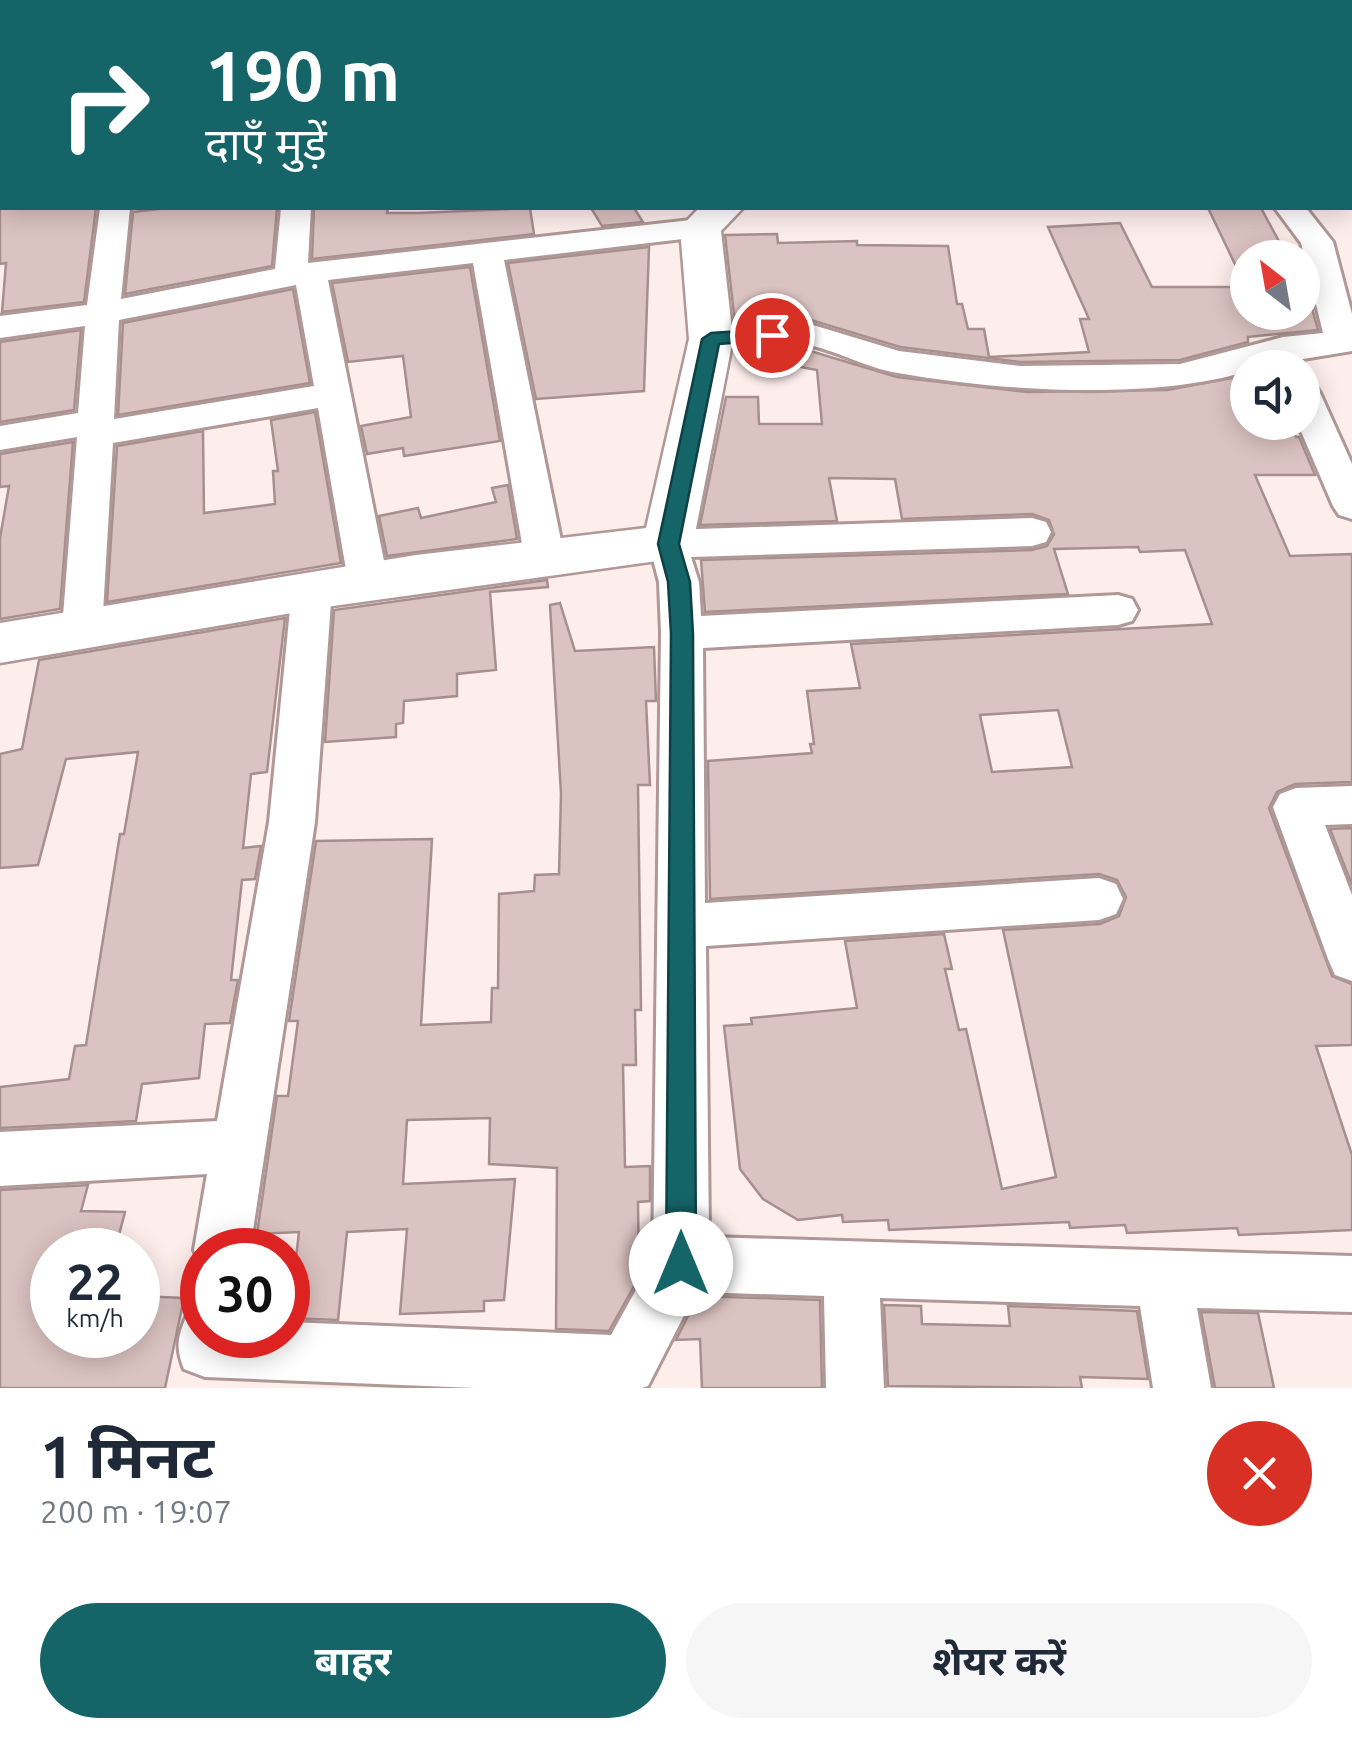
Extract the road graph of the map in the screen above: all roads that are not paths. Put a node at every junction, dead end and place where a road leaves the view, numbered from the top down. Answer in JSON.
{"nodes":[{"id":1,"x":114,"y":210,"type":"edge"},
{"id":2,"x":296,"y":210,"type":"edge"},
{"id":3,"x":1292,"y":210,"type":"edge"},
{"id":4,"x":712,"y":218,"type":"edge"},
{"id":5,"x":487,"y":254,"type":"junction"},
{"id":6,"x":300,"y":274,"type":"junction"},
{"id":7,"x":103,"y":313,"type":"junction"},
{"id":8,"x":0,"y":327,"type":"edge"},
{"id":9,"x":711,"y":339,"type":"junction"},
{"id":10,"x":1347,"y":340,"type":"edge"},
{"id":11,"x":1314,"y":350,"type":"edge"},
{"id":12,"x":1230,"y":365,"type":"edge"},
{"id":13,"x":333,"y":394,"type":"junction"},
{"id":14,"x":95,"y":428,"type":"junction"},
{"id":15,"x":1320,"y":434,"type":"edge"},
{"id":16,"x":0,"y":438,"type":"edge"},
{"id":17,"x":1352,"y":506,"type":"edge"},
{"id":18,"x":1032,"y":532,"type":"dead end"},
{"id":19,"x":668,"y":544,"type":"junction"},
{"id":20,"x":544,"y":555,"type":"junction"},
{"id":21,"x":368,"y":581,"type":"junction"},
{"id":22,"x":312,"y":589,"type":"junction"},
{"id":23,"x":1118,"y":610,"type":"dead end"},
{"id":24,"x":82,"y":629,"type":"junction"},
{"id":25,"x":682,"y":634,"type":"junction"},
{"id":26,"x":0,"y":643,"type":"edge"},
{"id":27,"x":1352,"y":805,"type":"edge"},
{"id":28,"x":1099,"y":899,"type":"dead end"},
{"id":29,"x":679,"y":926,"type":"junction"},
{"id":30,"x":1352,"y":959,"type":"edge"},
{"id":31,"x":241,"y":1146,"type":"junction"},
{"id":32,"x":0,"y":1159,"type":"edge"},
{"id":33,"x":226,"y":1228,"type":"edge"},
{"id":34,"x":681,"y":1264,"type":"junction"},
{"id":35,"x":851,"y":1268,"type":"junction"},
{"id":36,"x":1164,"y":1277,"type":"junction"},
{"id":37,"x":1352,"y":1284,"type":"edge"},
{"id":38,"x":310,"y":1356,"type":"edge"},
{"id":39,"x":545,"y":1375,"type":"edge"},
{"id":40,"x":855,"y":1388,"type":"edge"},
{"id":41,"x":1182,"y":1388,"type":"edge"}],
"edges":[{"from":1,"to":7,"type":"street"},
{"from":2,"to":6,"type":"street"},
{"from":3,"to":10,"type":"street"},
{"from":4,"to":5,"type":"street"},
{"from":4,"to":9,"type":"street"},
{"from":5,"to":6,"type":"street"},
{"from":5,"to":20,"type":"street"},
{"from":6,"to":7,"type":"street"},
{"from":6,"to":13,"type":"street"},
{"from":7,"to":8,"type":"street"},
{"from":7,"to":14,"type":"street"},
{"from":9,"to":12,"type":"street"},
{"from":9,"to":19,"type":"street"},
{"from":10,"to":11,"type":"street"},
{"from":13,"to":14,"type":"street"},
{"from":13,"to":21,"type":"street"},
{"from":14,"to":16,"type":"street"},
{"from":14,"to":24,"type":"street"},
{"from":15,"to":17,"type":"street"},
{"from":18,"to":19,"type":"street"},
{"from":19,"to":20,"type":"street"},
{"from":19,"to":25,"type":"street"},
{"from":20,"to":21,"type":"street"},
{"from":21,"to":22,"type":"street"},
{"from":22,"to":24,"type":"street"},
{"from":22,"to":31,"type":"street"},
{"from":23,"to":25,"type":"street"},
{"from":24,"to":26,"type":"street"},
{"from":25,"to":29,"type":"street"},
{"from":27,"to":30,"type":"street"},
{"from":28,"to":29,"type":"street"},
{"from":29,"to":34,"type":"street"},
{"from":31,"to":32,"type":"street"},
{"from":31,"to":33,"type":"street"},
{"from":34,"to":35,"type":"street"},
{"from":34,"to":39,"type":"street"},
{"from":35,"to":36,"type":"street"},
{"from":35,"to":40,"type":"street"},
{"from":36,"to":37,"type":"street"},
{"from":36,"to":41,"type":"street"},
{"from":38,"to":39,"type":"street"}]}
